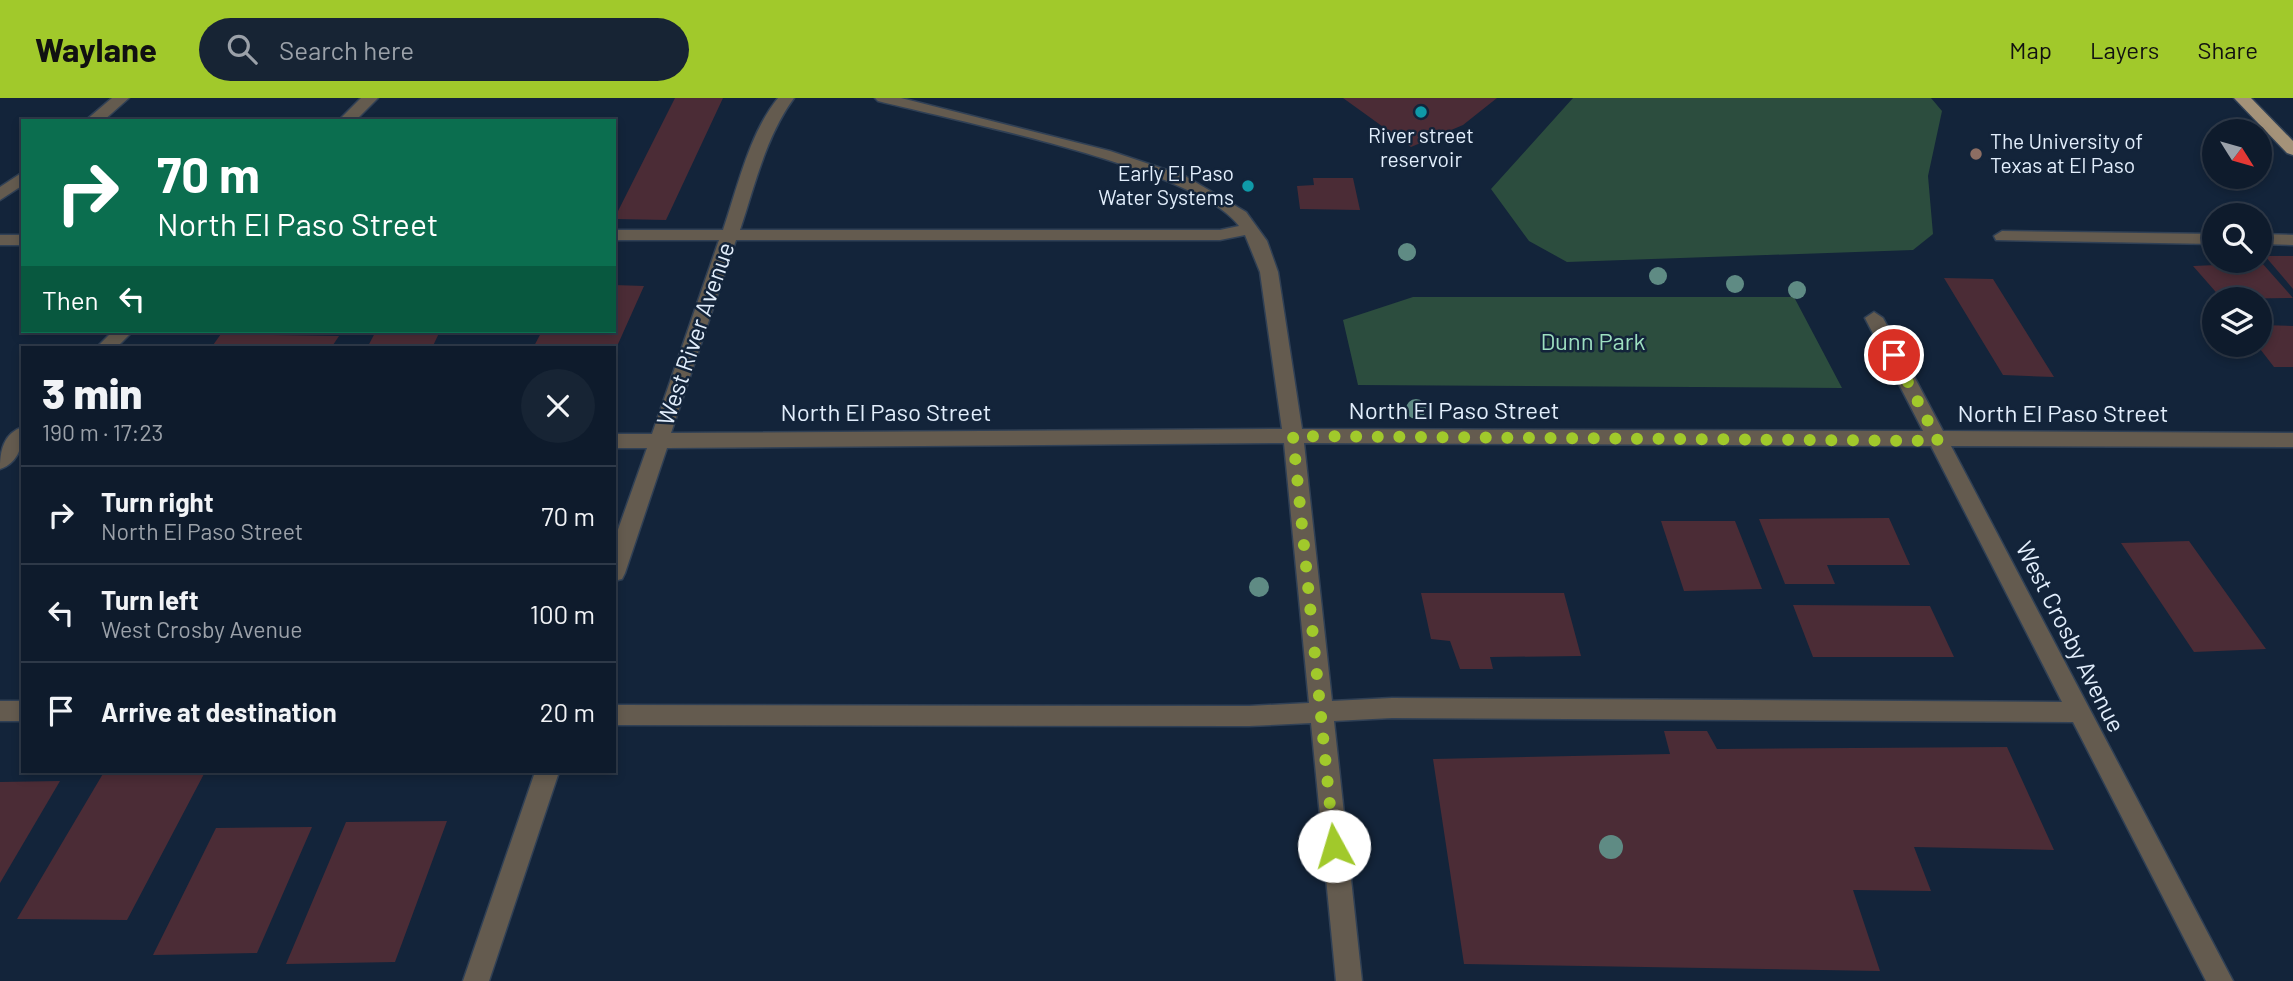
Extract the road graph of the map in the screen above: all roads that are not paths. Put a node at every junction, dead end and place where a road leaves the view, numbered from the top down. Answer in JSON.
{"nodes":[{"id":1,"x":121,"y":98,"type":"edge"},
{"id":2,"x":370,"y":98,"type":"edge"},
{"id":3,"x":786,"y":98,"type":"edge"},
{"id":4,"x":883,"y":98,"type":"edge"},
{"id":5,"x":2242,"y":98,"type":"edge"},
{"id":6,"x":95,"y":119,"type":"edge"},
{"id":7,"x":348,"y":119,"type":"edge"},
{"id":8,"x":2293,"y":150,"type":"edge"},
{"id":9,"x":21,"y":179,"type":"edge"},
{"id":10,"x":0,"y":195,"type":"edge"},
{"id":11,"x":1250,"y":229,"type":"junction"},
{"id":12,"x":730,"y":234,"type":"junction"},
{"id":13,"x":616,"y":235,"type":"edge"},
{"id":14,"x":2002,"y":236,"type":"dead end"},
{"id":15,"x":2202,"y":239,"type":"edge"},
{"id":16,"x":2272,"y":239,"type":"edge"},
{"id":17,"x":0,"y":240,"type":"edge"},
{"id":18,"x":21,"y":240,"type":"edge"},
{"id":19,"x":2293,"y":240,"type":"edge"},
{"id":20,"x":1874,"y":317,"type":"dead end"},
{"id":21,"x":122,"y":333,"type":"edge"},
{"id":22,"x":107,"y":346,"type":"edge"},
{"id":23,"x":1293,"y":436,"type":"junction"},
{"id":24,"x":16,"y":439,"type":"edge"},
{"id":25,"x":2293,"y":440,"type":"edge"},
{"id":26,"x":616,"y":441,"type":"edge"},
{"id":27,"x":659,"y":441,"type":"junction"},
{"id":28,"x":1938,"y":441,"type":"junction"},
{"id":29,"x":0,"y":462,"type":"edge"},
{"id":30,"x":616,"y":567,"type":"edge"},
{"id":31,"x":0,"y":711,"type":"edge"},
{"id":32,"x":21,"y":711,"type":"edge"},
{"id":33,"x":1320,"y":712,"type":"junction"},
{"id":34,"x":2080,"y":712,"type":"junction"},
{"id":35,"x":616,"y":715,"type":"edge"},
{"id":36,"x":547,"y":773,"type":"edge"},
{"id":37,"x":475,"y":981,"type":"edge"},
{"id":38,"x":1349,"y":981,"type":"edge"},
{"id":39,"x":2220,"y":981,"type":"edge"}],
"edges":[{"from":1,"to":6,"type":"street"},
{"from":2,"to":7,"type":"street"},
{"from":3,"to":12,"type":"street","name":"West River Avenue"},
{"from":4,"to":11,"type":"street"},
{"from":5,"to":8,"type":"main road"},
{"from":9,"to":10,"type":"street"},
{"from":11,"to":12,"type":"street"},
{"from":11,"to":23,"type":"street"},
{"from":12,"to":13,"type":"street"},
{"from":12,"to":27,"type":"street","name":"West River Avenue"},
{"from":14,"to":15,"type":"street"},
{"from":16,"to":19,"type":"street"},
{"from":17,"to":18,"type":"street"},
{"from":20,"to":28,"type":"street","name":"West Crosby Avenue"},
{"from":21,"to":22,"type":"street"},
{"from":23,"to":27,"type":"street","name":"North El Paso Street"},
{"from":23,"to":28,"type":"street","name":"North El Paso Street"},
{"from":23,"to":33,"type":"street"},
{"from":24,"to":29,"type":"street"},
{"from":25,"to":28,"type":"street","name":"North El Paso Street"},
{"from":26,"to":27,"type":"street","name":"North El Paso Street"},
{"from":27,"to":30,"type":"street","name":"West River Avenue"},
{"from":28,"to":34,"type":"street","name":"West Crosby Avenue"},
{"from":31,"to":32,"type":"street"},
{"from":33,"to":34,"type":"street"},
{"from":33,"to":35,"type":"street"},
{"from":33,"to":38,"type":"street"},
{"from":34,"to":39,"type":"street","name":"West Crosby Avenue"},
{"from":36,"to":37,"type":"street"}]}
